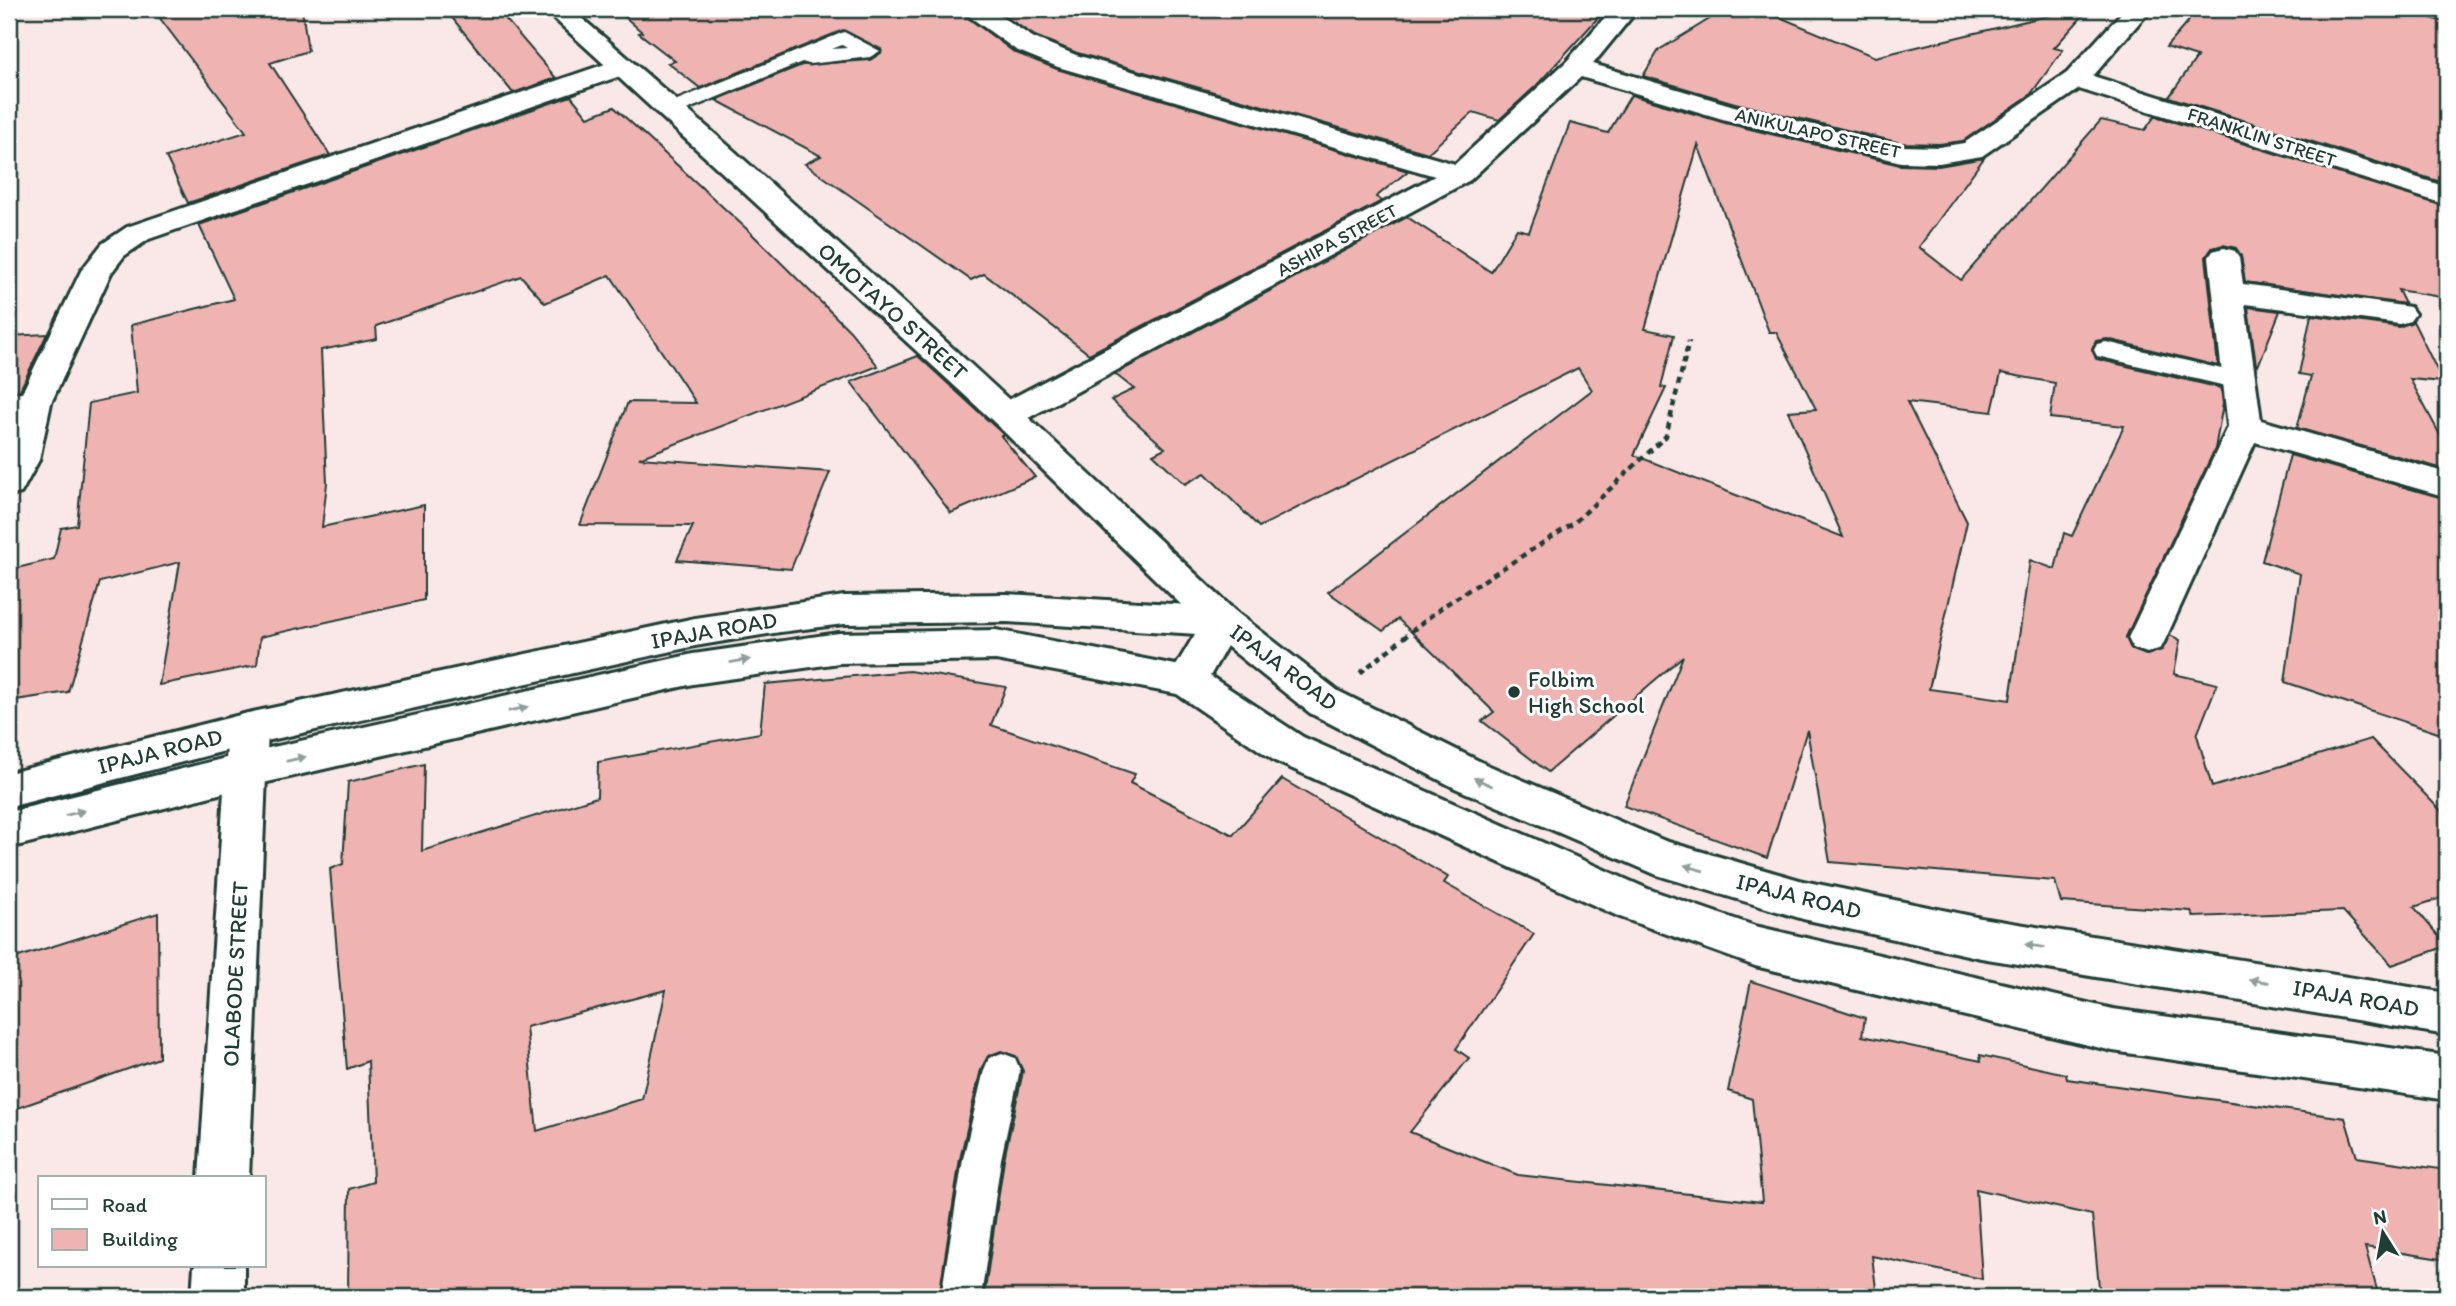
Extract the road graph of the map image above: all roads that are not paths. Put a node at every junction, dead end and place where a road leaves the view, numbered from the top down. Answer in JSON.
{"nodes":[{"id":1,"x":556,"y":9,"type":"edge"},
{"id":2,"x":972,"y":9,"type":"edge"},
{"id":3,"x":1625,"y":9,"type":"edge"},
{"id":4,"x":2139,"y":9,"type":"edge"},
{"id":5,"x":809,"y":58,"type":"dead end"},
{"id":6,"x":620,"y":67,"type":"junction"},
{"id":7,"x":1576,"y":67,"type":"junction"},
{"id":8,"x":2076,"y":79,"type":"junction"},
{"id":9,"x":672,"y":109,"type":"junction"},
{"id":10,"x":1460,"y":174,"type":"junction"},
{"id":11,"x":2447,"y":196,"type":"edge"},
{"id":12,"x":2224,"y":257,"type":"dead end"},
{"id":13,"x":2228,"y":292,"type":"junction"},
{"id":14,"x":2399,"y":314,"type":"dead end"},
{"id":15,"x":2106,"y":350,"type":"dead end"},
{"id":16,"x":2239,"y":381,"type":"junction"},
{"id":17,"x":21,"y":404,"type":"edge"},
{"id":18,"x":1007,"y":415,"type":"junction"},
{"id":19,"x":2245,"y":426,"type":"junction"},
{"id":20,"x":9,"y":484,"type":"edge"},
{"id":21,"x":2447,"y":485,"type":"edge"},
{"id":22,"x":1222,"y":621,"type":"junction"},
{"id":23,"x":2147,"y":638,"type":"dead end"},
{"id":24,"x":1187,"y":681,"type":"junction"},
{"id":25,"x":247,"y":749,"type":"junction"},
{"id":26,"x":9,"y":790,"type":"edge"},
{"id":27,"x":9,"y":830,"type":"edge"},
{"id":28,"x":2447,"y":1014,"type":"edge"},
{"id":29,"x":1002,"y":1070,"type":"dead end"},
{"id":30,"x":2447,"y":1077,"type":"edge"},
{"id":31,"x":224,"y":1176,"type":"edge"},
{"id":32,"x":219,"y":1268,"type":"edge"},
{"id":33,"x":218,"y":1297,"type":"edge"},
{"id":34,"x":961,"y":1297,"type":"edge"}],
"edges":[{"from":1,"to":6,"type":"street","name":"OMOTAYO STREET"},
{"from":2,"to":10,"type":"street"},
{"from":3,"to":7,"type":"street","name":"ASHIPA STREET"},
{"from":4,"to":8,"type":"street","name":"ANIKULAPO STREET"},
{"from":5,"to":9,"type":"lane"},
{"from":6,"to":9,"type":"street","name":"OMOTAYO STREET"},
{"from":6,"to":17,"type":"street"},
{"from":7,"to":8,"type":"street","name":"ANIKULAPO STREET"},
{"from":7,"to":10,"type":"street","name":"ASHIPA STREET"},
{"from":8,"to":11,"type":"street","name":"FRANKLIN STREET"},
{"from":9,"to":18,"type":"street","name":"OMOTAYO STREET"},
{"from":10,"to":18,"type":"street","name":"ASHIPA STREET"},
{"from":12,"to":13,"type":"street"},
{"from":13,"to":14,"type":"street"},
{"from":13,"to":16,"type":"street"},
{"from":15,"to":16,"type":"lane"},
{"from":16,"to":19,"type":"street"},
{"from":17,"to":20,"type":"street"},
{"from":18,"to":22,"type":"street","name":"OMOTAYO STREET"},
{"from":19,"to":21,"type":"street"},
{"from":19,"to":23,"type":"street"},
{"from":22,"to":24,"type":"street"},
{"from":22,"to":25,"type":"street","name":"IPAJA ROAD"},
{"from":28,"to":22,"type":"street","name":"IPAJA ROAD","one_way":true},
{"from":25,"to":24,"type":"street","name":"IPAJA ROAD","one_way":true},
{"from":24,"to":30,"type":"street","name":"IPAJA ROAD"},
{"from":25,"to":26,"type":"street","name":"IPAJA ROAD"},
{"from":27,"to":25,"type":"street","name":"IPAJA ROAD","one_way":true},
{"from":25,"to":31,"type":"street","name":"OLABODE STREET"},
{"from":29,"to":34,"type":"lane"},
{"from":32,"to":33,"type":"street"}]}
